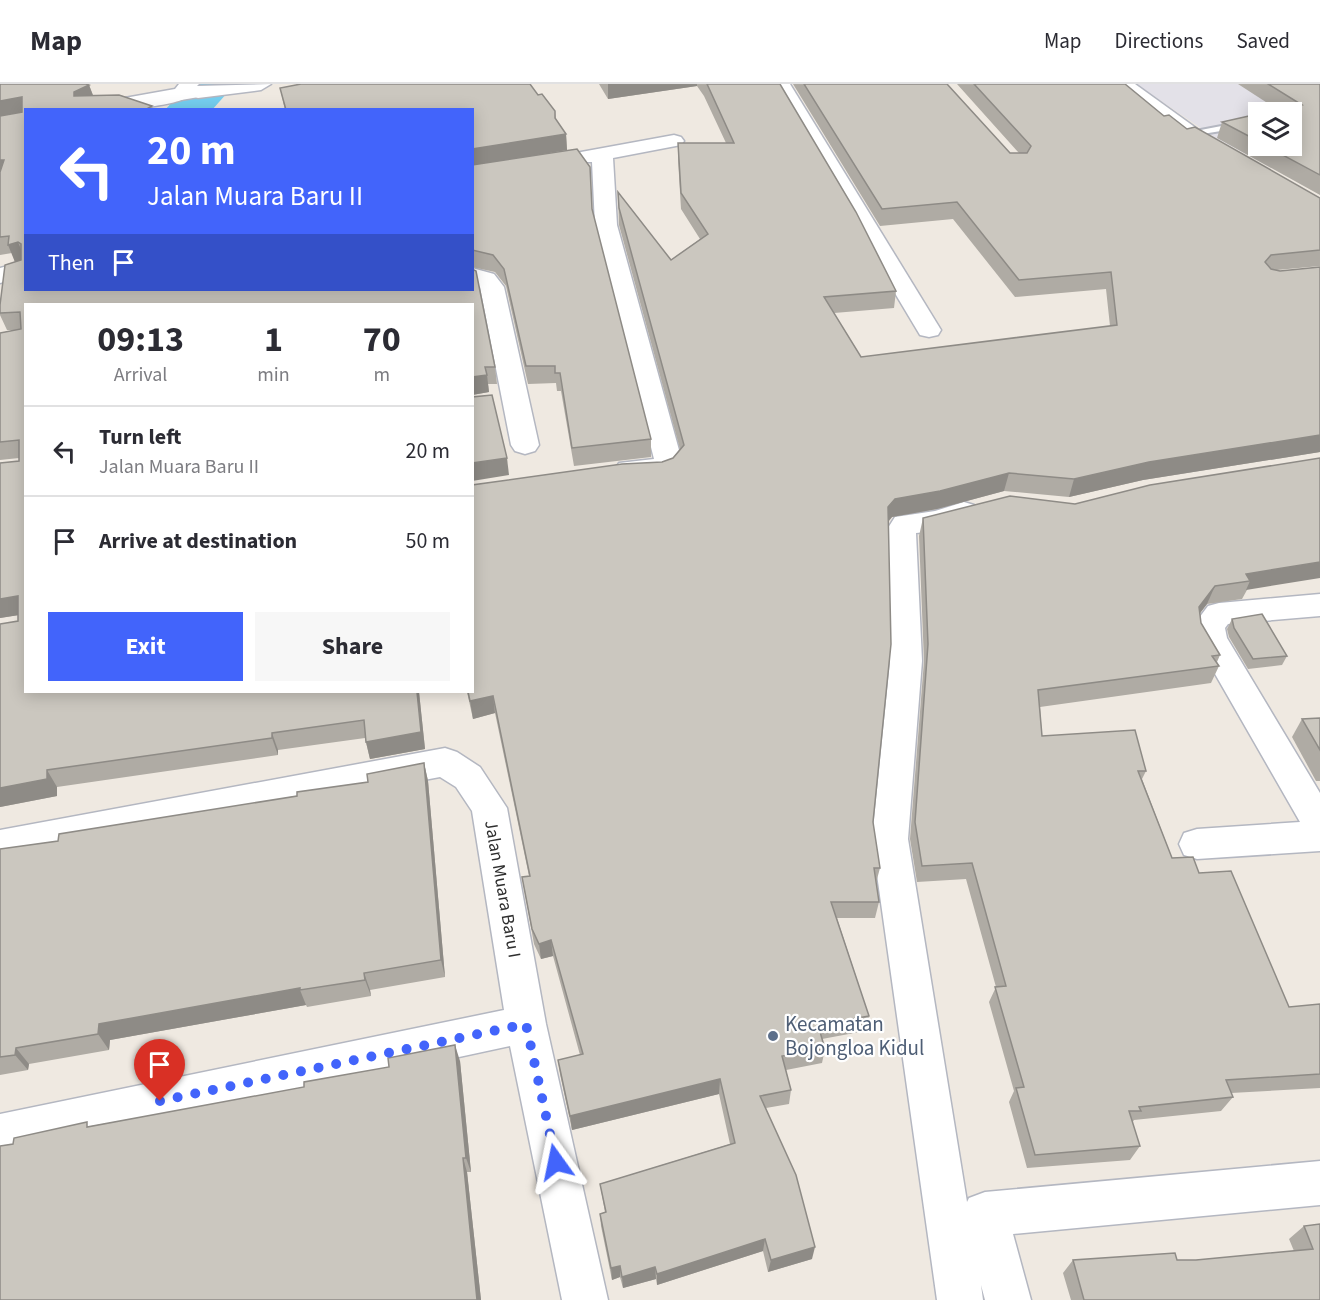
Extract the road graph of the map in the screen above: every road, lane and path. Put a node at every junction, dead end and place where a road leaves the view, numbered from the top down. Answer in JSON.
{"nodes":[{"id":1,"x":780,"y":84,"type":"edge"},
{"id":2,"x":1122,"y":84,"type":"edge"},
{"id":3,"x":260,"y":89,"type":"edge"},
{"id":4,"x":190,"y":90,"type":"edge"},
{"id":5,"x":101,"y":108,"type":"edge"},
{"id":6,"x":1248,"y":124,"type":"edge"},
{"id":7,"x":1190,"y":133,"type":"junction"},
{"id":8,"x":674,"y":141,"type":"dead end"},
{"id":9,"x":1220,"y":150,"type":"edge"},
{"id":10,"x":602,"y":154,"type":"junction"},
{"id":11,"x":555,"y":162,"type":"edge"},
{"id":12,"x":24,"y":269,"type":"edge"},
{"id":13,"x":474,"y":275,"type":"edge"},
{"id":14,"x":0,"y":276,"type":"edge"},
{"id":15,"x":929,"y":330,"type":"dead end"},
{"id":16,"x":525,"y":445,"type":"dead end"},
{"id":17,"x":599,"y":473,"type":"edge"},
{"id":18,"x":988,"y":506,"type":"edge"},
{"id":19,"x":1320,"y":604,"type":"edge"},
{"id":20,"x":1320,"y":825,"type":"edge"},
{"id":21,"x":1320,"y":836,"type":"edge"},
{"id":22,"x":1197,"y":844,"type":"dead end"},
{"id":23,"x":0,"y":845,"type":"edge"},
{"id":24,"x":526,"y":1024,"type":"junction"},
{"id":25,"x":0,"y":1135,"type":"edge"},
{"id":26,"x":1320,"y":1183,"type":"edge"},
{"id":27,"x":952,"y":1298,"type":"edge"},
{"id":28,"x":585,"y":1300,"type":"edge"},
{"id":29,"x":1008,"y":1300,"type":"edge"}],
"edges":[{"from":1,"to":15,"type":"street"},
{"from":2,"to":7,"type":"street"},
{"from":3,"to":4,"type":"street"},
{"from":4,"to":5,"type":"street"},
{"from":6,"to":7,"type":"lane"},
{"from":7,"to":9,"type":"street"},
{"from":8,"to":10,"type":"street"},
{"from":10,"to":11,"type":"street"},
{"from":10,"to":17,"type":"street"},
{"from":12,"to":14,"type":"street"},
{"from":13,"to":16,"type":"street"},
{"from":18,"to":27,"type":"street"},
{"from":19,"to":20,"type":"street"},
{"from":21,"to":22,"type":"street"},
{"from":23,"to":24,"type":"street","name":"Jalan Muara Baru I"},
{"from":24,"to":25,"type":"street"},
{"from":24,"to":28,"type":"street","name":"Jalan Muara Baru I"},
{"from":26,"to":29,"type":"street"}]}
